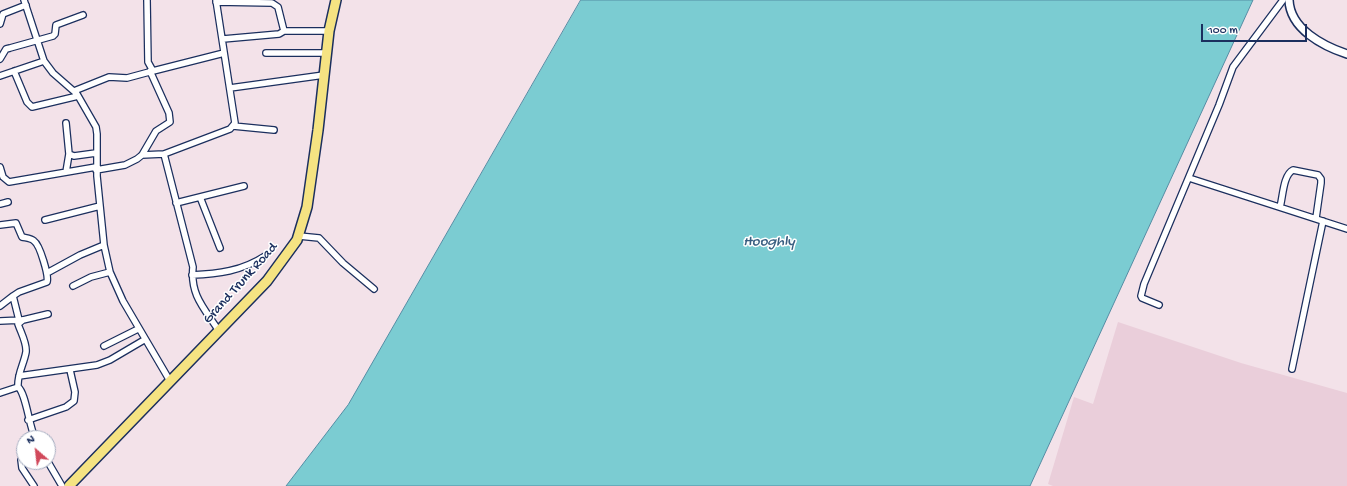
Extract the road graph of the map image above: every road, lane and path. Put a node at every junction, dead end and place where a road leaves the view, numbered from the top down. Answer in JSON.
{"nodes":[{"id":1,"x":147,"y":0,"type":"edge"},
{"id":2,"x":336,"y":0,"type":"edge"},
{"id":3,"x":1283,"y":0,"type":"edge"},
{"id":4,"x":1289,"y":0,"type":"edge"},
{"id":5,"x":216,"y":1,"type":"edge"},
{"id":6,"x":25,"y":3,"type":"edge"},
{"id":7,"x":83,"y":15,"type":"dead end"},
{"id":8,"x":0,"y":24,"type":"edge"},
{"id":9,"x":284,"y":31,"type":"junction"},
{"id":10,"x":329,"y":31,"type":"junction"},
{"id":11,"x":36,"y":39,"type":"junction"},
{"id":12,"x":223,"y":39,"type":"junction"},
{"id":13,"x":224,"y":53,"type":"junction"},
{"id":14,"x":266,"y":53,"type":"dead end"},
{"id":15,"x":327,"y":53,"type":"junction"},
{"id":16,"x":1347,"y":54,"type":"edge"},
{"id":17,"x":0,"y":59,"type":"edge"},
{"id":18,"x":44,"y":61,"type":"junction"},
{"id":19,"x":14,"y":71,"type":"junction"},
{"id":20,"x":152,"y":71,"type":"junction"},
{"id":21,"x":324,"y":75,"type":"junction"},
{"id":22,"x":0,"y":76,"type":"edge"},
{"id":23,"x":230,"y":88,"type":"junction"},
{"id":24,"x":76,"y":93,"type":"junction"},
{"id":25,"x":66,"y":123,"type":"dead end"},
{"id":26,"x":233,"y":126,"type":"junction"},
{"id":27,"x":274,"y":130,"type":"dead end"},
{"id":28,"x":96,"y":153,"type":"junction"},
{"id":29,"x":69,"y":154,"type":"junction"},
{"id":30,"x":164,"y":154,"type":"junction"},
{"id":31,"x":142,"y":155,"type":"junction"},
{"id":32,"x":0,"y":167,"type":"edge"},
{"id":33,"x":96,"y":168,"type":"junction"},
{"id":34,"x":66,"y":172,"type":"junction"},
{"id":35,"x":1189,"y":178,"type":"junction"},
{"id":36,"x":244,"y":186,"type":"dead end"},
{"id":37,"x":200,"y":197,"type":"junction"},
{"id":38,"x":8,"y":202,"type":"dead end"},
{"id":39,"x":176,"y":203,"type":"junction"},
{"id":40,"x":0,"y":204,"type":"edge"},
{"id":41,"x":100,"y":206,"type":"junction"},
{"id":42,"x":1280,"y":207,"type":"junction"},
{"id":43,"x":1316,"y":218,"type":"junction"},
{"id":44,"x":45,"y":220,"type":"dead end"},
{"id":45,"x":1323,"y":221,"type":"junction"},
{"id":46,"x":0,"y":225,"type":"edge"},
{"id":47,"x":1347,"y":229,"type":"edge"},
{"id":48,"x":299,"y":236,"type":"junction"},
{"id":49,"x":104,"y":245,"type":"junction"},
{"id":50,"x":220,"y":248,"type":"dead end"},
{"id":51,"x":265,"y":256,"type":"dead end"},
{"id":52,"x":110,"y":272,"type":"junction"},
{"id":53,"x":47,"y":273,"type":"junction"},
{"id":54,"x":192,"y":275,"type":"junction"},
{"id":55,"x":73,"y":286,"type":"dead end"},
{"id":56,"x":374,"y":289,"type":"dead end"},
{"id":57,"x":13,"y":296,"type":"junction"},
{"id":58,"x":1159,"y":305,"type":"dead end"},
{"id":59,"x":0,"y":306,"type":"edge"},
{"id":60,"x":48,"y":314,"type":"dead end"},
{"id":61,"x":21,"y":320,"type":"junction"},
{"id":62,"x":0,"y":321,"type":"edge"},
{"id":63,"x":138,"y":329,"type":"junction"},
{"id":64,"x":219,"y":331,"type":"junction"},
{"id":65,"x":144,"y":340,"type":"junction"},
{"id":66,"x":104,"y":346,"type":"dead end"},
{"id":67,"x":1292,"y":369,"type":"dead end"},
{"id":68,"x":70,"y":370,"type":"junction"},
{"id":69,"x":19,"y":376,"type":"junction"},
{"id":70,"x":170,"y":382,"type":"junction"},
{"id":71,"x":18,"y":386,"type":"junction"},
{"id":72,"x":0,"y":393,"type":"edge"},
{"id":73,"x":28,"y":420,"type":"junction"},
{"id":74,"x":32,"y":430,"type":"edge"},
{"id":75,"x":23,"y":470,"type":"edge"},
{"id":76,"x":53,"y":470,"type":"edge"},
{"id":77,"x":34,"y":486,"type":"edge"},
{"id":78,"x":62,"y":486,"type":"edge"},
{"id":79,"x":69,"y":486,"type":"edge"}],
"edges":[{"from":1,"to":20,"type":"street"},
{"from":2,"to":10,"type":"main road","name":"Grand Trunk Road"},
{"from":3,"to":35,"type":"street"},
{"from":4,"to":16,"type":"street"},
{"from":5,"to":9,"type":"street"},
{"from":5,"to":12,"type":"street"},
{"from":6,"to":8,"type":"street"},
{"from":6,"to":11,"type":"street"},
{"from":7,"to":11,"type":"street"},
{"from":9,"to":10,"type":"street"},
{"from":9,"to":12,"type":"street"},
{"from":10,"to":15,"type":"main road","name":"Grand Trunk Road"},
{"from":11,"to":17,"type":"street"},
{"from":11,"to":18,"type":"street"},
{"from":12,"to":13,"type":"street"},
{"from":13,"to":20,"type":"street"},
{"from":13,"to":23,"type":"street"},
{"from":14,"to":15,"type":"street"},
{"from":15,"to":21,"type":"main road","name":"Grand Trunk Road"},
{"from":18,"to":19,"type":"street"},
{"from":18,"to":24,"type":"street"},
{"from":19,"to":22,"type":"street"},
{"from":19,"to":24,"type":"street"},
{"from":20,"to":24,"type":"street"},
{"from":20,"to":31,"type":"street"},
{"from":21,"to":23,"type":"street"},
{"from":21,"to":48,"type":"main road","name":"Grand Trunk Road"},
{"from":23,"to":26,"type":"street"},
{"from":24,"to":28,"type":"street"},
{"from":25,"to":29,"type":"street"},
{"from":26,"to":27,"type":"street"},
{"from":26,"to":30,"type":"street"},
{"from":28,"to":29,"type":"street"},
{"from":28,"to":33,"type":"street"},
{"from":29,"to":34,"type":"street"},
{"from":30,"to":31,"type":"street"},
{"from":30,"to":39,"type":"street"},
{"from":31,"to":33,"type":"street"},
{"from":32,"to":34,"type":"street"},
{"from":33,"to":34,"type":"street"},
{"from":33,"to":41,"type":"street"},
{"from":35,"to":42,"type":"street"},
{"from":35,"to":58,"type":"street"},
{"from":36,"to":37,"type":"street"},
{"from":37,"to":39,"type":"street"},
{"from":37,"to":50,"type":"street"},
{"from":38,"to":40,"type":"street"},
{"from":39,"to":54,"type":"street"},
{"from":41,"to":44,"type":"street"},
{"from":41,"to":49,"type":"street"},
{"from":42,"to":43,"type":"street"},
{"from":42,"to":43,"type":"street"},
{"from":43,"to":45,"type":"street"},
{"from":45,"to":47,"type":"street"},
{"from":45,"to":67,"type":"street"},
{"from":46,"to":53,"type":"street"},
{"from":48,"to":56,"type":"street"},
{"from":48,"to":64,"type":"main road","name":"Grand Trunk Road"},
{"from":49,"to":52,"type":"street"},
{"from":49,"to":53,"type":"street"},
{"from":51,"to":54,"type":"street"},
{"from":52,"to":55,"type":"street"},
{"from":52,"to":63,"type":"street"},
{"from":53,"to":57,"type":"street"},
{"from":54,"to":64,"type":"street"},
{"from":57,"to":59,"type":"street"},
{"from":57,"to":61,"type":"street"},
{"from":60,"to":61,"type":"street"},
{"from":61,"to":62,"type":"street"},
{"from":61,"to":69,"type":"street"},
{"from":63,"to":65,"type":"street"},
{"from":63,"to":66,"type":"street"},
{"from":64,"to":70,"type":"main road","name":"Grand Trunk Road"},
{"from":65,"to":68,"type":"street"},
{"from":65,"to":70,"type":"street"},
{"from":68,"to":69,"type":"street"},
{"from":68,"to":73,"type":"street"},
{"from":69,"to":71,"type":"street"},
{"from":70,"to":79,"type":"main road","name":"Grand Trunk Road"},
{"from":71,"to":72,"type":"street"},
{"from":71,"to":73,"type":"street"},
{"from":73,"to":74,"type":"street"},
{"from":75,"to":77,"type":"street"},
{"from":76,"to":78,"type":"street"}]}
